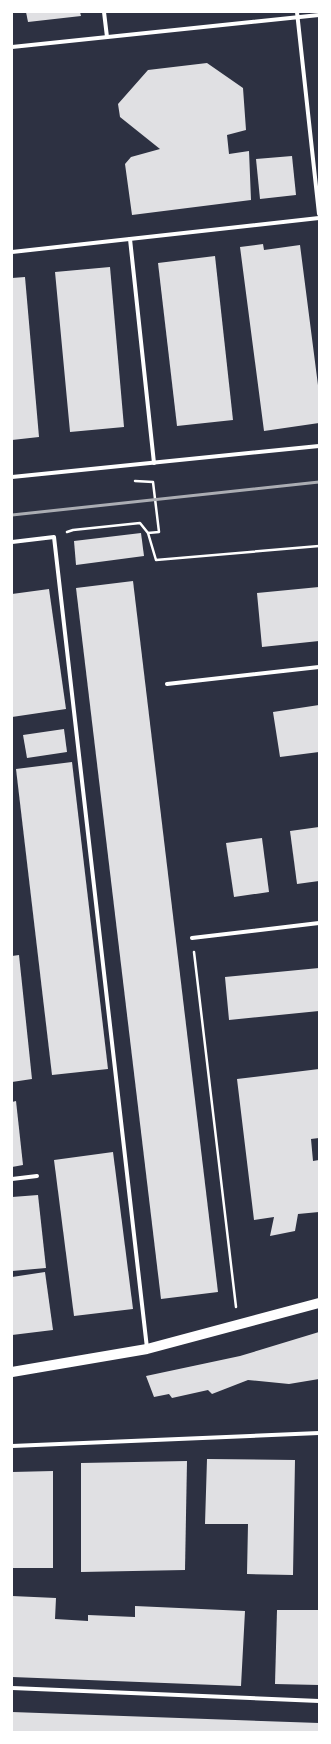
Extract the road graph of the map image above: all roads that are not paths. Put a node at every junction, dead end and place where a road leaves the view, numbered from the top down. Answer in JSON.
{"nodes":[{"id":1,"x":104,"y":12,"type":"edge"},
{"id":2,"x":297,"y":12,"type":"edge"},
{"id":3,"x":319,"y":15,"type":"edge"},
{"id":4,"x":298,"y":17,"type":"junction"},
{"id":5,"x":107,"y":37,"type":"junction"},
{"id":6,"x":12,"y":47,"type":"edge"},
{"id":7,"x":319,"y":214,"type":"edge"},
{"id":8,"x":319,"y":218,"type":"edge"},
{"id":9,"x":130,"y":238,"type":"junction"},
{"id":10,"x":12,"y":252,"type":"edge"},
{"id":11,"x":319,"y":446,"type":"edge"},
{"id":12,"x":154,"y":463,"type":"junction"},
{"id":13,"x":12,"y":478,"type":"edge"},
{"id":14,"x":12,"y":542,"type":"edge"},
{"id":15,"x":319,"y":666,"type":"edge"},
{"id":16,"x":167,"y":684,"type":"dead end"},
{"id":17,"x":319,"y":923,"type":"edge"},
{"id":18,"x":192,"y":938,"type":"road end"},
{"id":19,"x":37,"y":1176,"type":"dead end"},
{"id":20,"x":12,"y":1179,"type":"edge"},
{"id":21,"x":319,"y":1303,"type":"edge"},
{"id":22,"x":147,"y":1349,"type":"junction"},
{"id":23,"x":12,"y":1372,"type":"edge"},
{"id":24,"x":319,"y":1433,"type":"edge"},
{"id":25,"x":12,"y":1446,"type":"edge"},
{"id":26,"x":12,"y":1688,"type":"edge"},
{"id":27,"x":319,"y":1701,"type":"edge"}],
"edges":[{"from":1,"to":5,"type":"street"},
{"from":2,"to":4,"type":"street"},
{"from":3,"to":4,"type":"street"},
{"from":4,"to":5,"type":"street"},
{"from":4,"to":7,"type":"street"},
{"from":5,"to":6,"type":"street"},
{"from":8,"to":9,"type":"street"},
{"from":9,"to":10,"type":"street"},
{"from":9,"to":12,"type":"street"},
{"from":11,"to":12,"type":"street"},
{"from":12,"to":13,"type":"street"},
{"from":14,"to":22,"type":"street"},
{"from":15,"to":16,"type":"street"},
{"from":17,"to":18,"type":"street"},
{"from":19,"to":20,"type":"street"},
{"from":21,"to":22,"type":"main road"},
{"from":22,"to":23,"type":"main road"},
{"from":24,"to":25,"type":"street"},
{"from":26,"to":27,"type":"street"}]}
